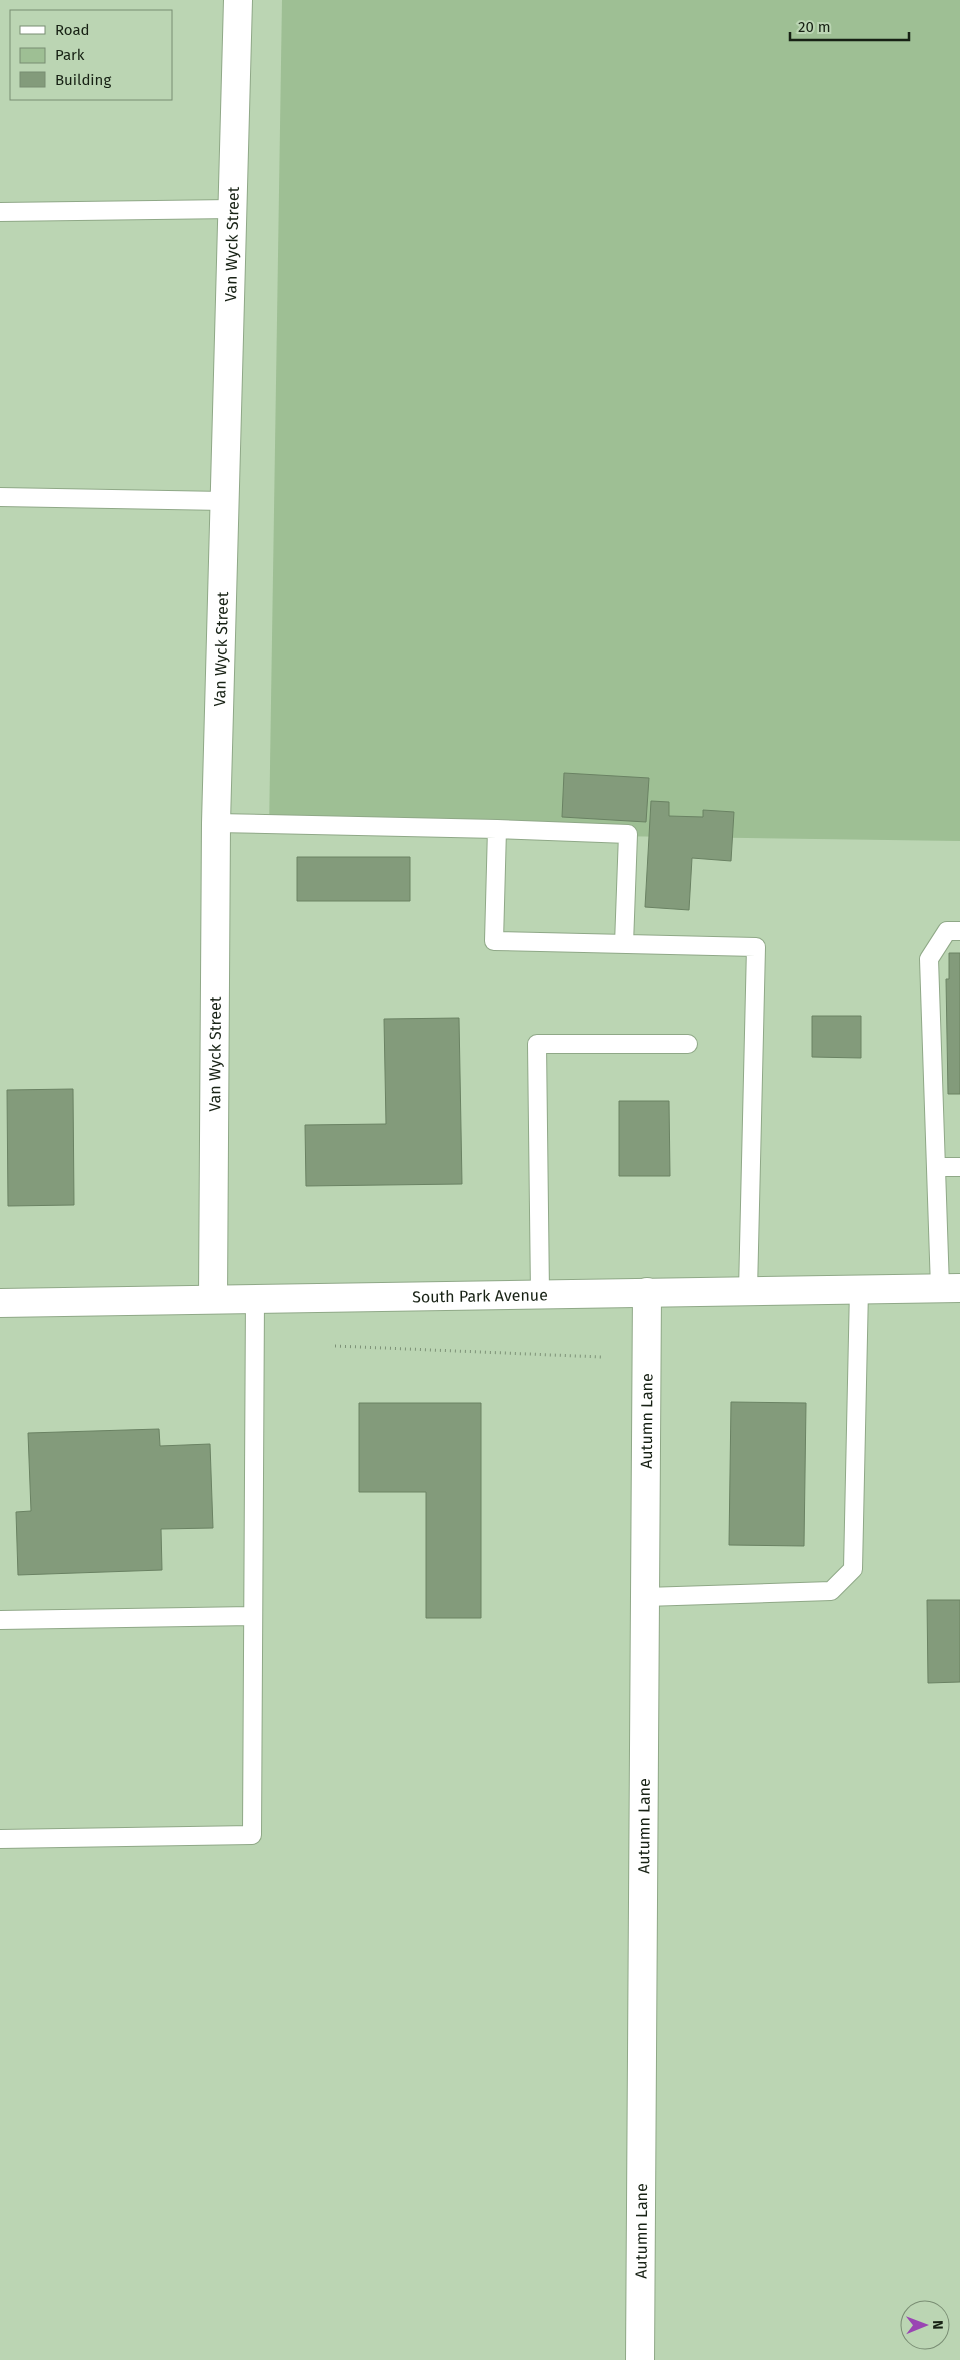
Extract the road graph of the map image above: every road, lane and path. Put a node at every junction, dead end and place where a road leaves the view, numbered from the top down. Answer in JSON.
{"nodes":[{"id":1,"x":238,"y":0,"type":"edge"},
{"id":2,"x":232,"y":209,"type":"junction"},
{"id":3,"x":0,"y":212,"type":"edge"},
{"id":4,"x":0,"y":497,"type":"edge"},
{"id":5,"x":224,"y":501,"type":"junction"},
{"id":6,"x":216,"y":823,"type":"junction"},
{"id":7,"x":497,"y":829,"type":"junction"},
{"id":8,"x":960,"y":931,"type":"edge"},
{"id":9,"x":624,"y":944,"type":"junction"},
{"id":10,"x":688,"y":1044,"type":"dead end"},
{"id":11,"x":936,"y":1167,"type":"junction"},
{"id":12,"x":960,"y":1167,"type":"edge"},
{"id":13,"x":950,"y":1288,"type":"edge"},
{"id":14,"x":859,"y":1289,"type":"junction"},
{"id":15,"x":748,"y":1291,"type":"junction"},
{"id":16,"x":647,"y":1292,"type":"junction"},
{"id":17,"x":540,"y":1294,"type":"junction"},
{"id":18,"x":255,"y":1298,"type":"junction"},
{"id":19,"x":213,"y":1299,"type":"junction"},
{"id":20,"x":0,"y":1303,"type":"edge"},
{"id":21,"x":335,"y":1346,"type":"dead end"},
{"id":22,"x":601,"y":1357,"type":"dead end"},
{"id":23,"x":645,"y":1597,"type":"junction"},
{"id":24,"x":252,"y":1616,"type":"junction"},
{"id":25,"x":0,"y":1620,"type":"edge"},
{"id":26,"x":0,"y":1839,"type":"edge"},
{"id":27,"x":640,"y":2360,"type":"edge"}],
"edges":[{"from":1,"to":2,"type":"street","name":"Van Wyck Street"},
{"from":2,"to":3,"type":"lane"},
{"from":2,"to":5,"type":"street","name":"Van Wyck Street"},
{"from":4,"to":5,"type":"lane"},
{"from":5,"to":6,"type":"street","name":"Van Wyck Street"},
{"from":6,"to":7,"type":"lane"},
{"from":6,"to":19,"type":"street","name":"Van Wyck Street"},
{"from":7,"to":9,"type":"lane"},
{"from":7,"to":9,"type":"lane"},
{"from":8,"to":11,"type":"lane"},
{"from":9,"to":15,"type":"lane"},
{"from":10,"to":17,"type":"lane"},
{"from":11,"to":12,"type":"lane"},
{"from":11,"to":13,"type":"lane"},
{"from":13,"to":14,"type":"street","name":"South Park Avenue"},
{"from":14,"to":15,"type":"street","name":"South Park Avenue"},
{"from":14,"to":23,"type":"lane"},
{"from":15,"to":16,"type":"street","name":"South Park Avenue"},
{"from":16,"to":17,"type":"street","name":"South Park Avenue"},
{"from":16,"to":23,"type":"street","name":"Autumn Lane"},
{"from":17,"to":18,"type":"street","name":"South Park Avenue"},
{"from":18,"to":19,"type":"street","name":"South Park Avenue"},
{"from":18,"to":24,"type":"lane"},
{"from":19,"to":20,"type":"street","name":"South Park Avenue"},
{"from":21,"to":22,"type":"path"},
{"from":23,"to":27,"type":"street","name":"Autumn Lane"},
{"from":24,"to":25,"type":"lane"},
{"from":24,"to":26,"type":"lane"}]}
